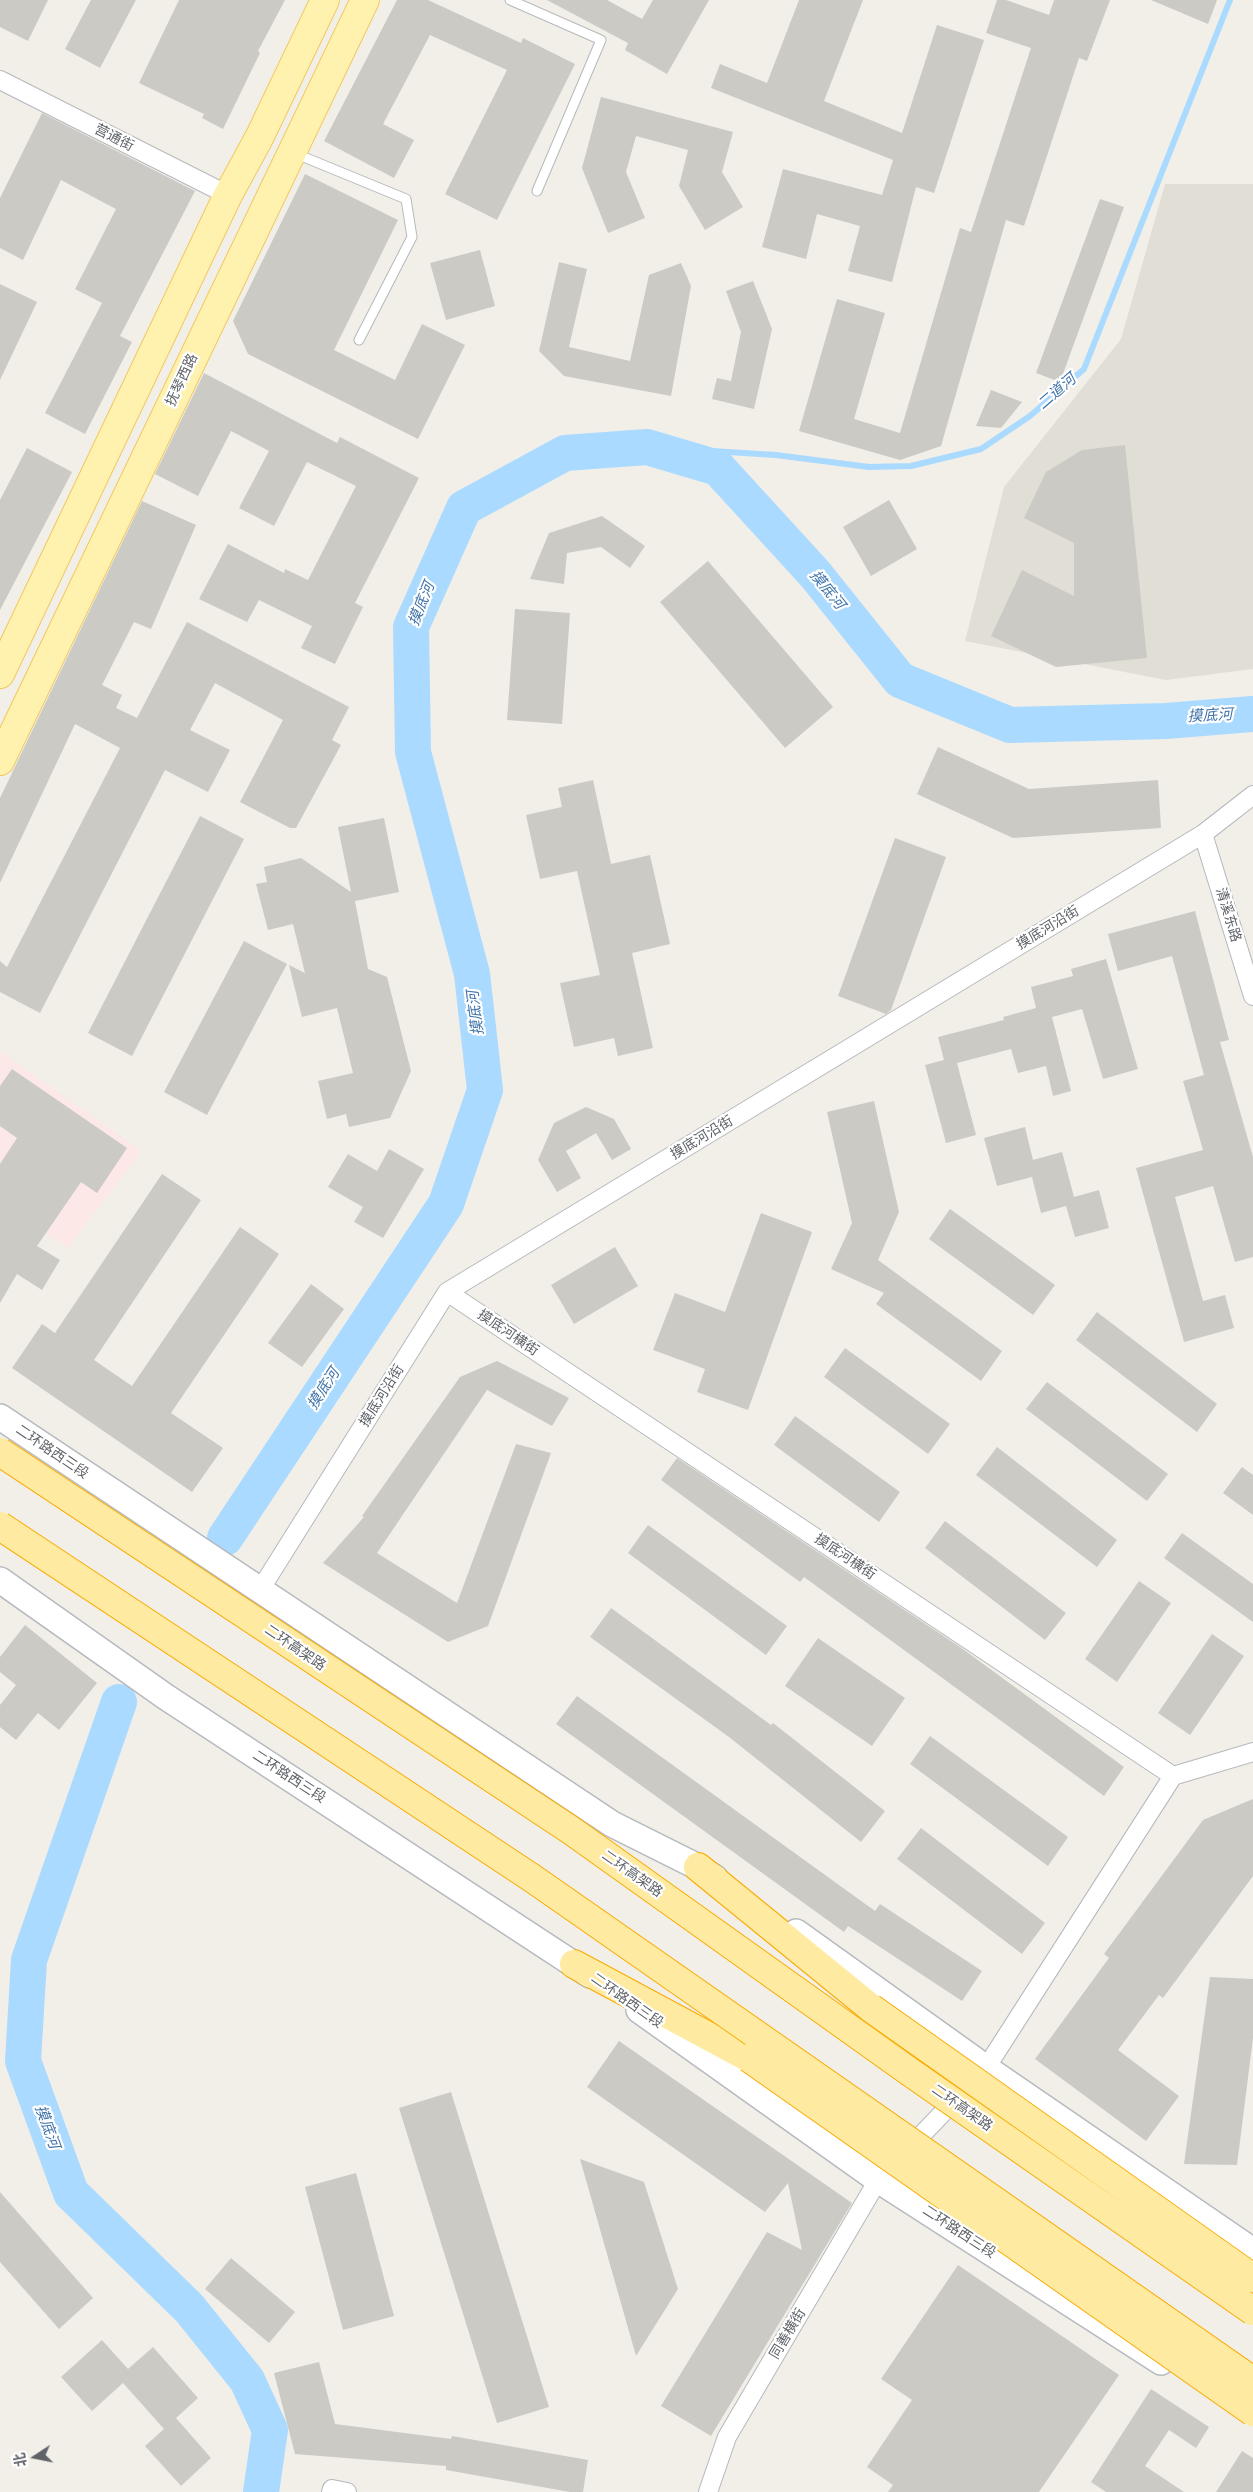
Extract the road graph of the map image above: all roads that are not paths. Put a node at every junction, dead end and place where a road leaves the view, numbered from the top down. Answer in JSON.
{"nodes":[{"id":1,"x":325,"y":0,"type":"edge"},
{"id":2,"x":365,"y":0,"type":"edge"},
{"id":3,"x":510,"y":0,"type":"edge"},
{"id":4,"x":0,"y":80,"type":"edge"},
{"id":5,"x":291,"y":152,"type":"junction"},
{"id":6,"x":537,"y":191,"type":"dead end"},
{"id":7,"x":228,"y":195,"type":"junction"},
{"id":8,"x":360,"y":340,"type":"dead end"},
{"id":9,"x":0,"y":674,"type":"edge"},
{"id":10,"x":0,"y":761,"type":"edge"},
{"id":11,"x":1253,"y":795,"type":"edge"},
{"id":12,"x":1203,"y":834,"type":"junction"},
{"id":13,"x":1253,"y":996,"type":"edge"},
{"id":14,"x":447,"y":1292,"type":"junction"},
{"id":15,"x":0,"y":1417,"type":"edge"},
{"id":16,"x":0,"y":1452,"type":"edge"},
{"id":17,"x":0,"y":1526,"type":"edge"},
{"id":18,"x":0,"y":1580,"type":"edge"},
{"id":19,"x":260,"y":1590,"type":"junction"},
{"id":20,"x":1253,"y":1752,"type":"edge"},
{"id":21,"x":1173,"y":1776,"type":"junction"},
{"id":22,"x":698,"y":1867,"type":"junction"},
{"id":23,"x":574,"y":1964,"type":"junction"},
{"id":24,"x":986,"y":2068,"type":"junction"},
{"id":25,"x":878,"y":2180,"type":"junction"},
{"id":26,"x":1253,"y":2251,"type":"edge"},
{"id":27,"x":1253,"y":2278,"type":"edge"},
{"id":28,"x":1253,"y":2310,"type":"edge"},
{"id":29,"x":1253,"y":2381,"type":"edge"},
{"id":30,"x":1253,"y":2412,"type":"edge"},
{"id":31,"x":1253,"y":2422,"type":"edge"},
{"id":32,"x":331,"y":2492,"type":"edge"},
{"id":33,"x":347,"y":2492,"type":"edge"},
{"id":34,"x":708,"y":2492,"type":"edge"}],
"edges":[{"from":1,"to":7,"type":"main road"},
{"from":2,"to":5,"type":"main road","name":"抚琴西路"},
{"from":3,"to":6,"type":"lane"},
{"from":4,"to":7,"type":"street","name":"营通街"},
{"from":5,"to":8,"type":"lane"},
{"from":5,"to":10,"type":"main road","name":"抚琴西路"},
{"from":7,"to":9,"type":"main road"},
{"from":11,"to":12,"type":"street","name":"摸底河沿街"},
{"from":12,"to":13,"type":"street","name":"清溪东路"},
{"from":12,"to":14,"type":"street","name":"摸底河沿街"},
{"from":14,"to":19,"type":"street","name":"摸底河沿街"},
{"from":14,"to":21,"type":"street","name":"摸底河横街"},
{"from":15,"to":19,"type":"main road","name":"二环路西三段"},
{"from":16,"to":28,"type":"highway","name":"二环高架路","bridge":true},
{"from":17,"to":29,"type":"highway","bridge":true},
{"from":18,"to":23,"type":"main road","name":"二环路西三段"},
{"from":19,"to":22,"type":"main road","name":"二环路西三段"},
{"from":20,"to":21,"type":"street"},
{"from":21,"to":24,"type":"street","name":"同善横街"},
{"from":22,"to":24,"type":"main road","name":"二环路西三段"},
{"from":22,"to":27,"type":"highway","bridge":true},
{"from":23,"to":25,"type":"main road","name":"二环路西三段"},
{"from":23,"to":30,"type":"highway","bridge":true},
{"from":24,"to":25,"type":"street","name":"同善横街"},
{"from":24,"to":26,"type":"main road","name":"二环路西三段"},
{"from":25,"to":31,"type":"main road","name":"二环路西三段"},
{"from":25,"to":34,"type":"street","name":"同善横街"},
{"from":32,"to":33,"type":"street"}]}
